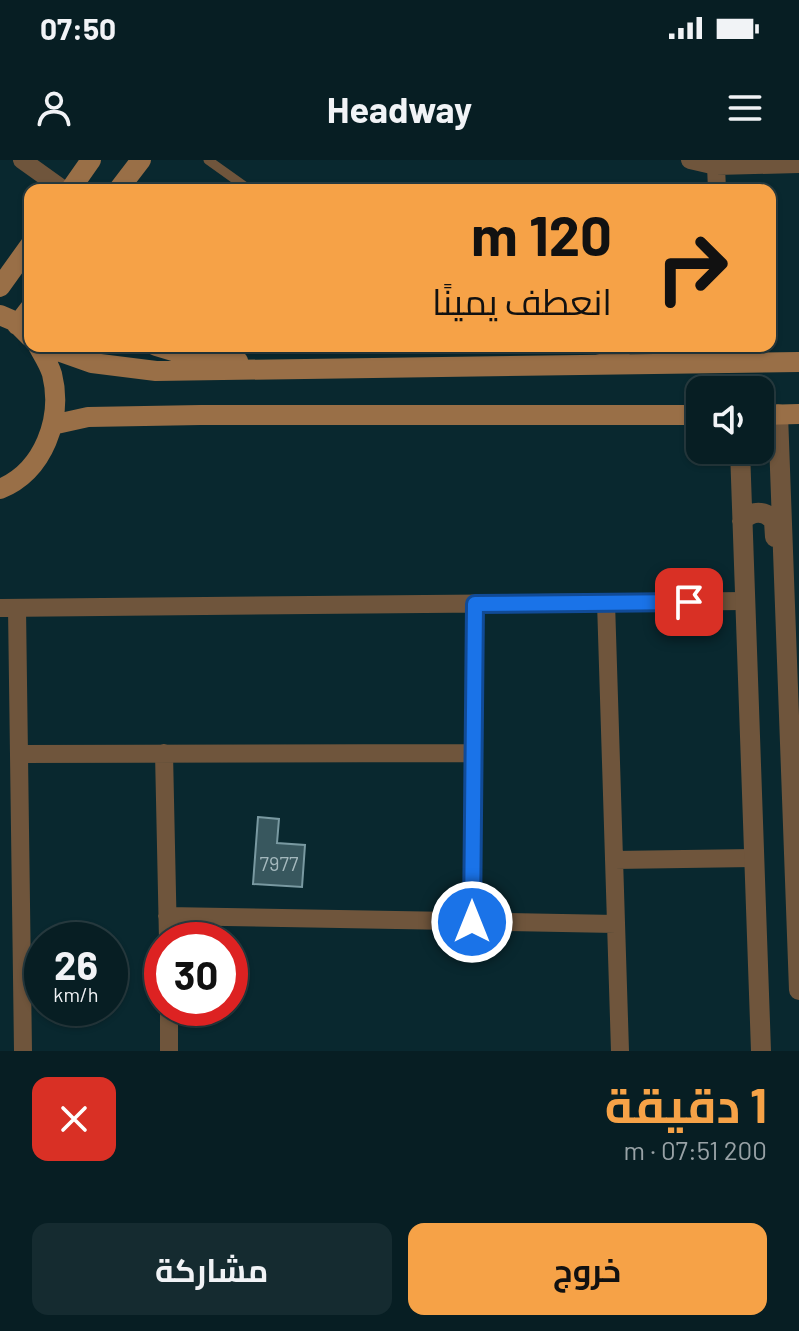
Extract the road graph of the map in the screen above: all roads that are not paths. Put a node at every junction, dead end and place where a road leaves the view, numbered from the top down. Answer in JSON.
{"nodes":[{"id":1,"x":22,"y":160,"type":"edge"},
{"id":2,"x":91,"y":160,"type":"edge"},
{"id":3,"x":208,"y":160,"type":"edge"},
{"id":4,"x":690,"y":160,"type":"edge"},
{"id":5,"x":799,"y":164,"type":"edge"},
{"id":6,"x":716,"y":166,"type":"junction"},
{"id":7,"x":58,"y":184,"type":"edge"},
{"id":8,"x":72,"y":184,"type":"edge"},
{"id":9,"x":242,"y":184,"type":"edge"},
{"id":10,"x":717,"y":184,"type":"edge"},
{"id":11,"x":24,"y":253,"type":"edge"},
{"id":12,"x":0,"y":287,"type":"edge"},
{"id":13,"x":41,"y":352,"type":"edge"},
{"id":14,"x":61,"y":352,"type":"edge"},
{"id":15,"x":176,"y":352,"type":"edge"},
{"id":16,"x":604,"y":352,"type":"edge"},
{"id":17,"x":722,"y":355,"type":"edge"},
{"id":18,"x":799,"y":362,"type":"edge"},
{"id":19,"x":645,"y":364,"type":"junction"},
{"id":20,"x":277,"y":371,"type":"junction"},
{"id":21,"x":779,"y":414,"type":"edge"},
{"id":22,"x":686,"y":415,"type":"edge"},
{"id":23,"x":52,"y":425,"type":"junction"},
{"id":24,"x":740,"y":464,"type":"edge"},
{"id":25,"x":0,"y":489,"type":"edge"},
{"id":26,"x":742,"y":521,"type":"junction"},
{"id":27,"x":791,"y":570,"type":"edge"},
{"id":28,"x":745,"y":601,"type":"junction"},
{"id":29,"x":606,"y":602,"type":"junction"},
{"id":30,"x":475,"y":604,"type":"junction"},
{"id":31,"x":8,"y":608,"type":"edge"},
{"id":32,"x":164,"y":753,"type":"junction"},
{"id":33,"x":473,"y":753,"type":"junction"},
{"id":34,"x":19,"y":754,"type":"junction"},
{"id":35,"x":754,"y":858,"type":"junction"},
{"id":36,"x":614,"y":860,"type":"junction"},
{"id":37,"x":167,"y":916,"type":"junction"},
{"id":38,"x":167,"y":922,"type":"edge"},
{"id":39,"x":472,"y":922,"type":"junction"},
{"id":40,"x":616,"y":924,"type":"junction"},
{"id":41,"x":799,"y":990,"type":"edge"},
{"id":42,"x":169,"y":1026,"type":"edge"},
{"id":43,"x":23,"y":1051,"type":"edge"},
{"id":44,"x":169,"y":1051,"type":"edge"},
{"id":45,"x":620,"y":1051,"type":"edge"},
{"id":46,"x":761,"y":1051,"type":"edge"}],
"edges":[{"from":1,"to":7,"type":"street"},
{"from":2,"to":8,"type":"main road"},
{"from":3,"to":9,"type":"lane"},
{"from":4,"to":6,"type":"street"},
{"from":5,"to":6,"type":"street"},
{"from":6,"to":10,"type":"street"},
{"from":11,"to":12,"type":"main road"},
{"from":13,"to":23,"type":"main road"},
{"from":14,"to":20,"type":"main road"},
{"from":15,"to":20,"type":"main road"},
{"from":16,"to":19,"type":"lane"},
{"from":17,"to":18,"type":"main road"},
{"from":17,"to":19,"type":"main road"},
{"from":19,"to":20,"type":"main road"},
{"from":21,"to":27,"type":"street"},
{"from":22,"to":23,"type":"main road"},
{"from":23,"to":25,"type":"main road"},
{"from":24,"to":26,"type":"street"},
{"from":26,"to":27,"type":"street"},
{"from":26,"to":28,"type":"street"},
{"from":27,"to":41,"type":"street"},
{"from":28,"to":29,"type":"street"},
{"from":28,"to":35,"type":"street"},
{"from":29,"to":30,"type":"street"},
{"from":29,"to":36,"type":"street"},
{"from":30,"to":31,"type":"street"},
{"from":30,"to":33,"type":"street"},
{"from":31,"to":34,"type":"street"},
{"from":32,"to":33,"type":"street"},
{"from":32,"to":34,"type":"street"},
{"from":32,"to":37,"type":"street"},
{"from":33,"to":39,"type":"street"},
{"from":34,"to":43,"type":"street"},
{"from":35,"to":36,"type":"street"},
{"from":35,"to":46,"type":"street"},
{"from":36,"to":40,"type":"street"},
{"from":37,"to":38,"type":"street"},
{"from":37,"to":39,"type":"street"},
{"from":39,"to":40,"type":"street"},
{"from":40,"to":45,"type":"street"},
{"from":42,"to":44,"type":"street"}]}
